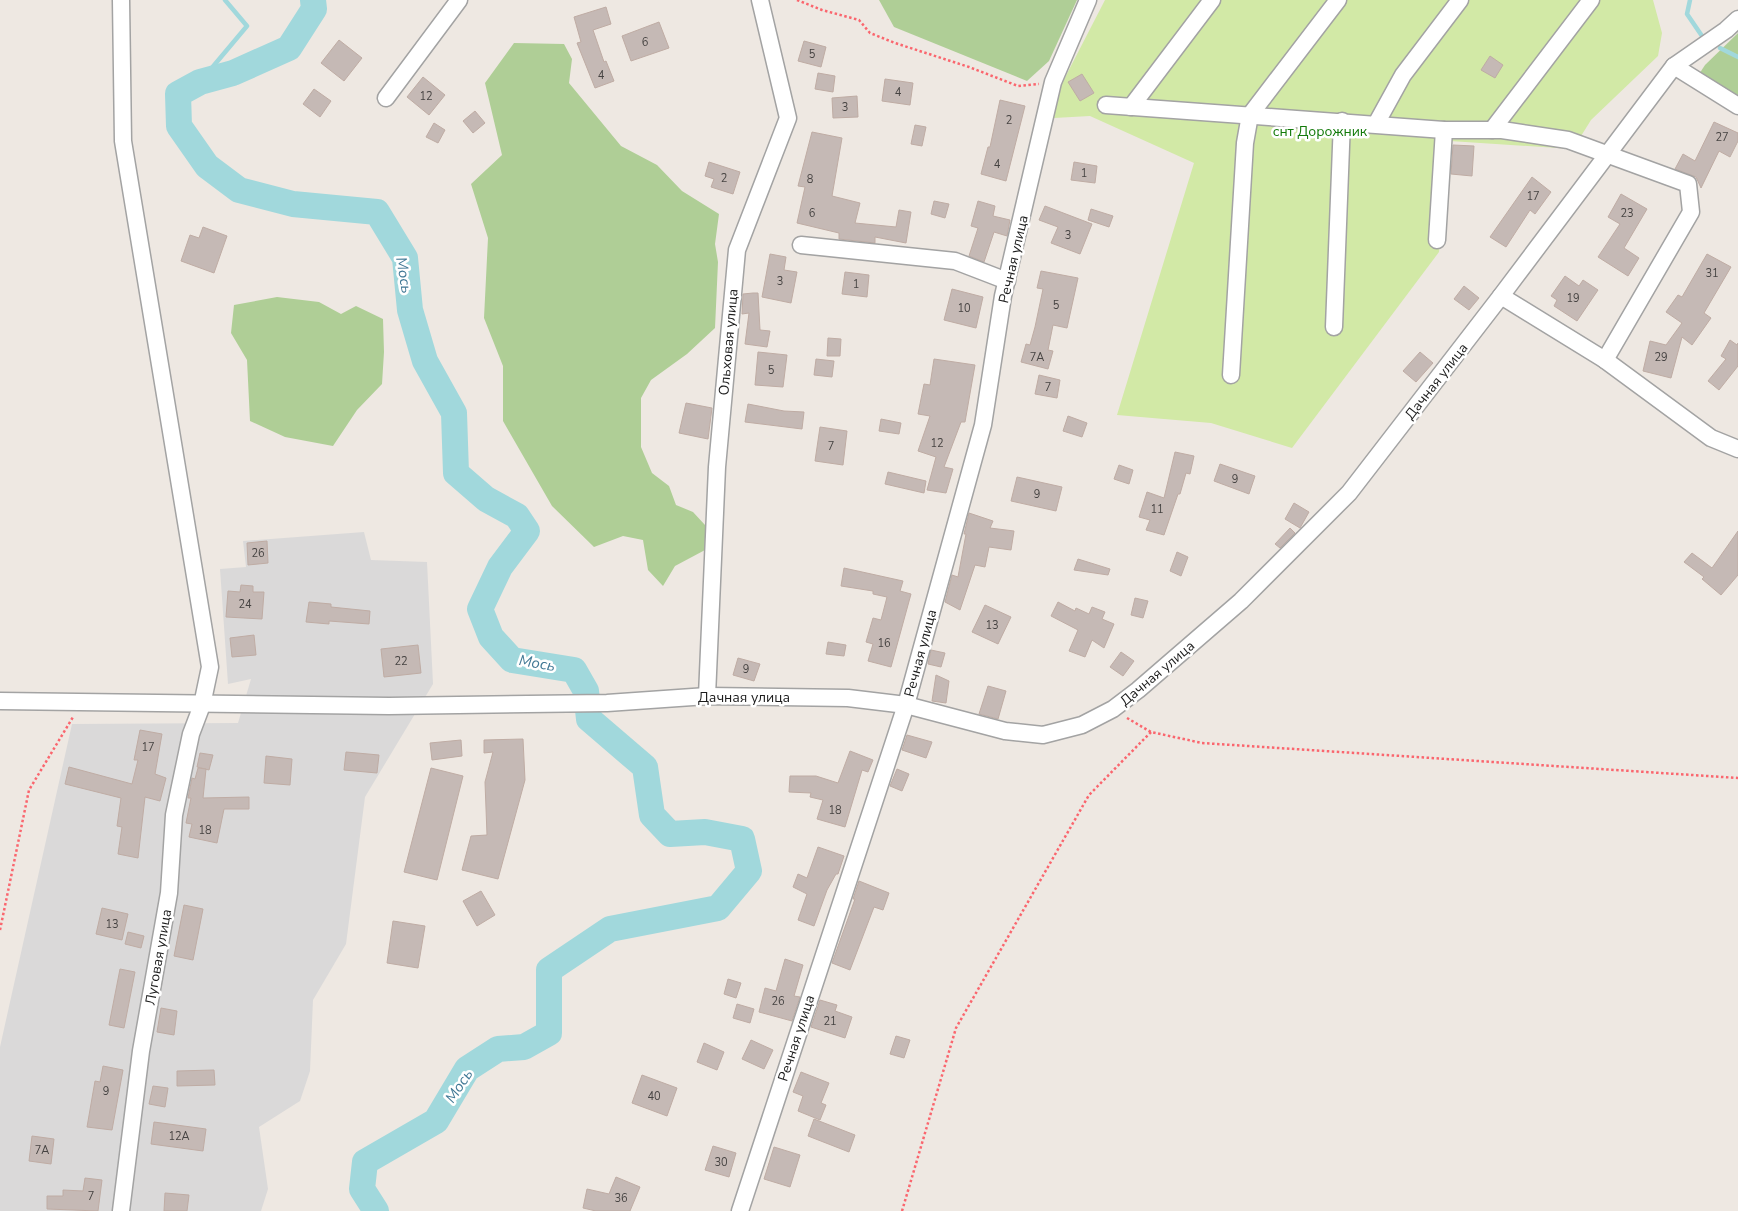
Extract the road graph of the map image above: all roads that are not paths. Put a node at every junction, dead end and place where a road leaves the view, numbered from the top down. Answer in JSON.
{"nodes":[{"id":1,"x":121,"y":0,"type":"edge"},
{"id":2,"x":459,"y":0,"type":"edge"},
{"id":3,"x":760,"y":0,"type":"edge"},
{"id":4,"x":1088,"y":0,"type":"edge"},
{"id":5,"x":1212,"y":0,"type":"edge"},
{"id":6,"x":1338,"y":0,"type":"edge"},
{"id":7,"x":1460,"y":0,"type":"edge"},
{"id":8,"x":1591,"y":0,"type":"edge"},
{"id":9,"x":1738,"y":19,"type":"edge"},
{"id":10,"x":1674,"y":66,"type":"junction"},
{"id":11,"x":386,"y":98,"type":"dead end"},
{"id":12,"x":1106,"y":105,"type":"dead end"},
{"id":13,"x":1738,"y":106,"type":"edge"},
{"id":14,"x":1131,"y":107,"type":"junction"},
{"id":15,"x":1250,"y":115,"type":"junction"},
{"id":16,"x":1342,"y":121,"type":"junction"},
{"id":17,"x":1376,"y":124,"type":"junction"},
{"id":18,"x":1444,"y":130,"type":"junction"},
{"id":19,"x":1492,"y":130,"type":"junction"},
{"id":20,"x":1606,"y":154,"type":"junction"},
{"id":21,"x":1437,"y":240,"type":"dead end"},
{"id":22,"x":800,"y":245,"type":"dead end"},
{"id":23,"x":1007,"y":281,"type":"junction"},
{"id":24,"x":1502,"y":296,"type":"junction"},
{"id":25,"x":1334,"y":328,"type":"dead end"},
{"id":26,"x":1605,"y":360,"type":"junction"},
{"id":27,"x":1231,"y":375,"type":"dead end"},
{"id":28,"x":1738,"y":449,"type":"edge"},
{"id":29,"x":707,"y":696,"type":"junction"},
{"id":30,"x":0,"y":700,"type":"edge"},
{"id":31,"x":202,"y":705,"type":"junction"},
{"id":32,"x":906,"y":706,"type":"junction"},
{"id":33,"x":121,"y":1211,"type":"edge"},
{"id":34,"x":740,"y":1211,"type":"edge"}],
"edges":[{"from":1,"to":31,"type":"street","name":"Луговая улица"},
{"from":2,"to":11,"type":"street"},
{"from":3,"to":29,"type":"street","name":"Ольховая улица"},
{"from":4,"to":23,"type":"street","name":"Речная улица"},
{"from":5,"to":14,"type":"street"},
{"from":6,"to":15,"type":"street"},
{"from":7,"to":17,"type":"street"},
{"from":8,"to":19,"type":"street"},
{"from":9,"to":10,"type":"street","name":"Дачная улица"},
{"from":10,"to":13,"type":"street"},
{"from":10,"to":20,"type":"street","name":"Дачная улица"},
{"from":12,"to":14,"type":"street"},
{"from":14,"to":15,"type":"street"},
{"from":15,"to":16,"type":"street"},
{"from":15,"to":27,"type":"street"},
{"from":16,"to":17,"type":"street"},
{"from":16,"to":25,"type":"street"},
{"from":17,"to":18,"type":"street"},
{"from":18,"to":19,"type":"street"},
{"from":18,"to":21,"type":"street"},
{"from":19,"to":20,"type":"street"},
{"from":20,"to":24,"type":"street","name":"Дачная улица"},
{"from":20,"to":26,"type":"street"},
{"from":22,"to":23,"type":"street"},
{"from":23,"to":32,"type":"street","name":"Речная улица"},
{"from":24,"to":26,"type":"street"},
{"from":24,"to":32,"type":"street","name":"Дачная улица"},
{"from":26,"to":28,"type":"street"},
{"from":29,"to":31,"type":"street","name":"Дачная улица"},
{"from":29,"to":32,"type":"street","name":"Дачная улица"},
{"from":30,"to":31,"type":"street","name":"Дачная улица"},
{"from":31,"to":33,"type":"street","name":"Луговая улица"},
{"from":32,"to":34,"type":"street","name":"Речная улица"}]}
